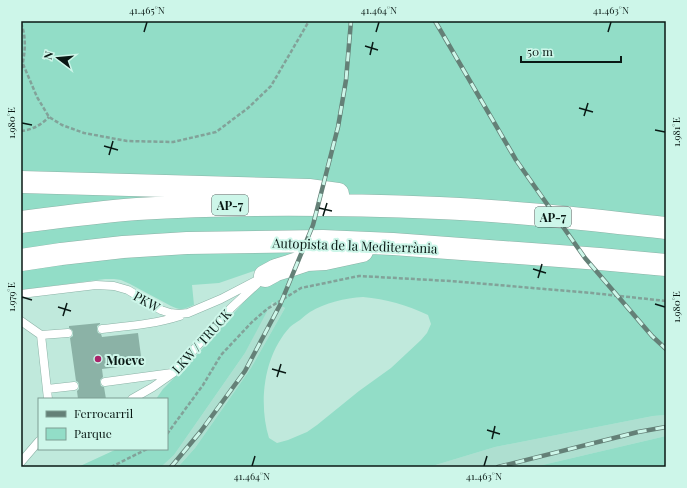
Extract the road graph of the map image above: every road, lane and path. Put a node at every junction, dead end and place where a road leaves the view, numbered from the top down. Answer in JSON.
{"nodes":[{"id":1,"x":309,"y":21,"type":"edge"},
{"id":2,"x":21,"y":23,"type":"edge"},
{"id":3,"x":23,"y":64,"type":"junction"},
{"id":4,"x":21,"y":71,"type":"edge"},
{"id":5,"x":49,"y":117,"type":"junction"},
{"id":6,"x":21,"y":131,"type":"edge"},
{"id":7,"x":21,"y":182,"type":"edge"},
{"id":8,"x":440,"y":208,"type":"junction"},
{"id":9,"x":21,"y":222,"type":"edge"},
{"id":10,"x":666,"y":228,"type":"edge"},
{"id":11,"x":393,"y":244,"type":"junction"},
{"id":12,"x":21,"y":260,"type":"edge"},
{"id":13,"x":666,"y":265,"type":"edge"},
{"id":14,"x":265,"y":276,"type":"junction"},
{"id":15,"x":21,"y":294,"type":"edge"},
{"id":16,"x":666,"y":301,"type":"edge"},
{"id":17,"x":188,"y":313,"type":"junction"},
{"id":18,"x":21,"y":321,"type":"edge"},
{"id":19,"x":102,"y":329,"type":"dead end"},
{"id":20,"x":68,"y":332,"type":"dead end"},
{"id":21,"x":41,"y":335,"type":"junction"},
{"id":22,"x":173,"y":373,"type":"junction"},
{"id":23,"x":105,"y":382,"type":"dead end"},
{"id":24,"x":74,"y":386,"type":"dead end"},
{"id":25,"x":47,"y":389,"type":"junction"},
{"id":26,"x":48,"y":398,"type":"edge"},
{"id":27,"x":134,"y":398,"type":"edge"},
{"id":28,"x":168,"y":433,"type":"edge"},
{"id":29,"x":38,"y":442,"type":"edge"},
{"id":30,"x":38,"y":442,"type":"edge"},
{"id":31,"x":144,"y":450,"type":"edge"},
{"id":32,"x":21,"y":452,"type":"edge"},
{"id":33,"x":21,"y":462,"type":"edge"},
{"id":34,"x":111,"y":467,"type":"edge"}],
"edges":[{"from":1,"to":5,"type":"path"},
{"from":2,"to":3,"type":"path"},
{"from":3,"to":4,"type":"path"},
{"from":3,"to":5,"type":"path"},
{"from":5,"to":6,"type":"path"},
{"from":7,"to":8,"type":"highway"},
{"from":8,"to":9,"type":"highway","number":"AP-7"},
{"from":8,"to":10,"type":"highway","number":"AP-7"},
{"from":11,"to":12,"type":"highway","name":"Autopista de la Mediterrània"},
{"from":11,"to":13,"type":"highway","name":"Autopista de la Mediterrània"},
{"from":11,"to":14,"type":"highway"},
{"from":14,"to":17,"type":"lane","name":"PKW"},
{"from":14,"to":22,"type":"lane","name":"LKW / TRUCK"},
{"from":15,"to":17,"type":"lane","name":"PKW"},
{"from":16,"to":28,"type":"path"},
{"from":17,"to":19,"type":"lane"},
{"from":18,"to":21,"type":"lane"},
{"from":20,"to":21,"type":"lane"},
{"from":21,"to":25,"type":"lane"},
{"from":22,"to":23,"type":"lane"},
{"from":22,"to":27,"type":"lane","name":"LKW / TRUCK"},
{"from":24,"to":25,"type":"lane"},
{"from":25,"to":26,"type":"lane"},
{"from":29,"to":32,"type":"lane"},
{"from":30,"to":33,"type":"lane"},
{"from":31,"to":34,"type":"path"}]}
